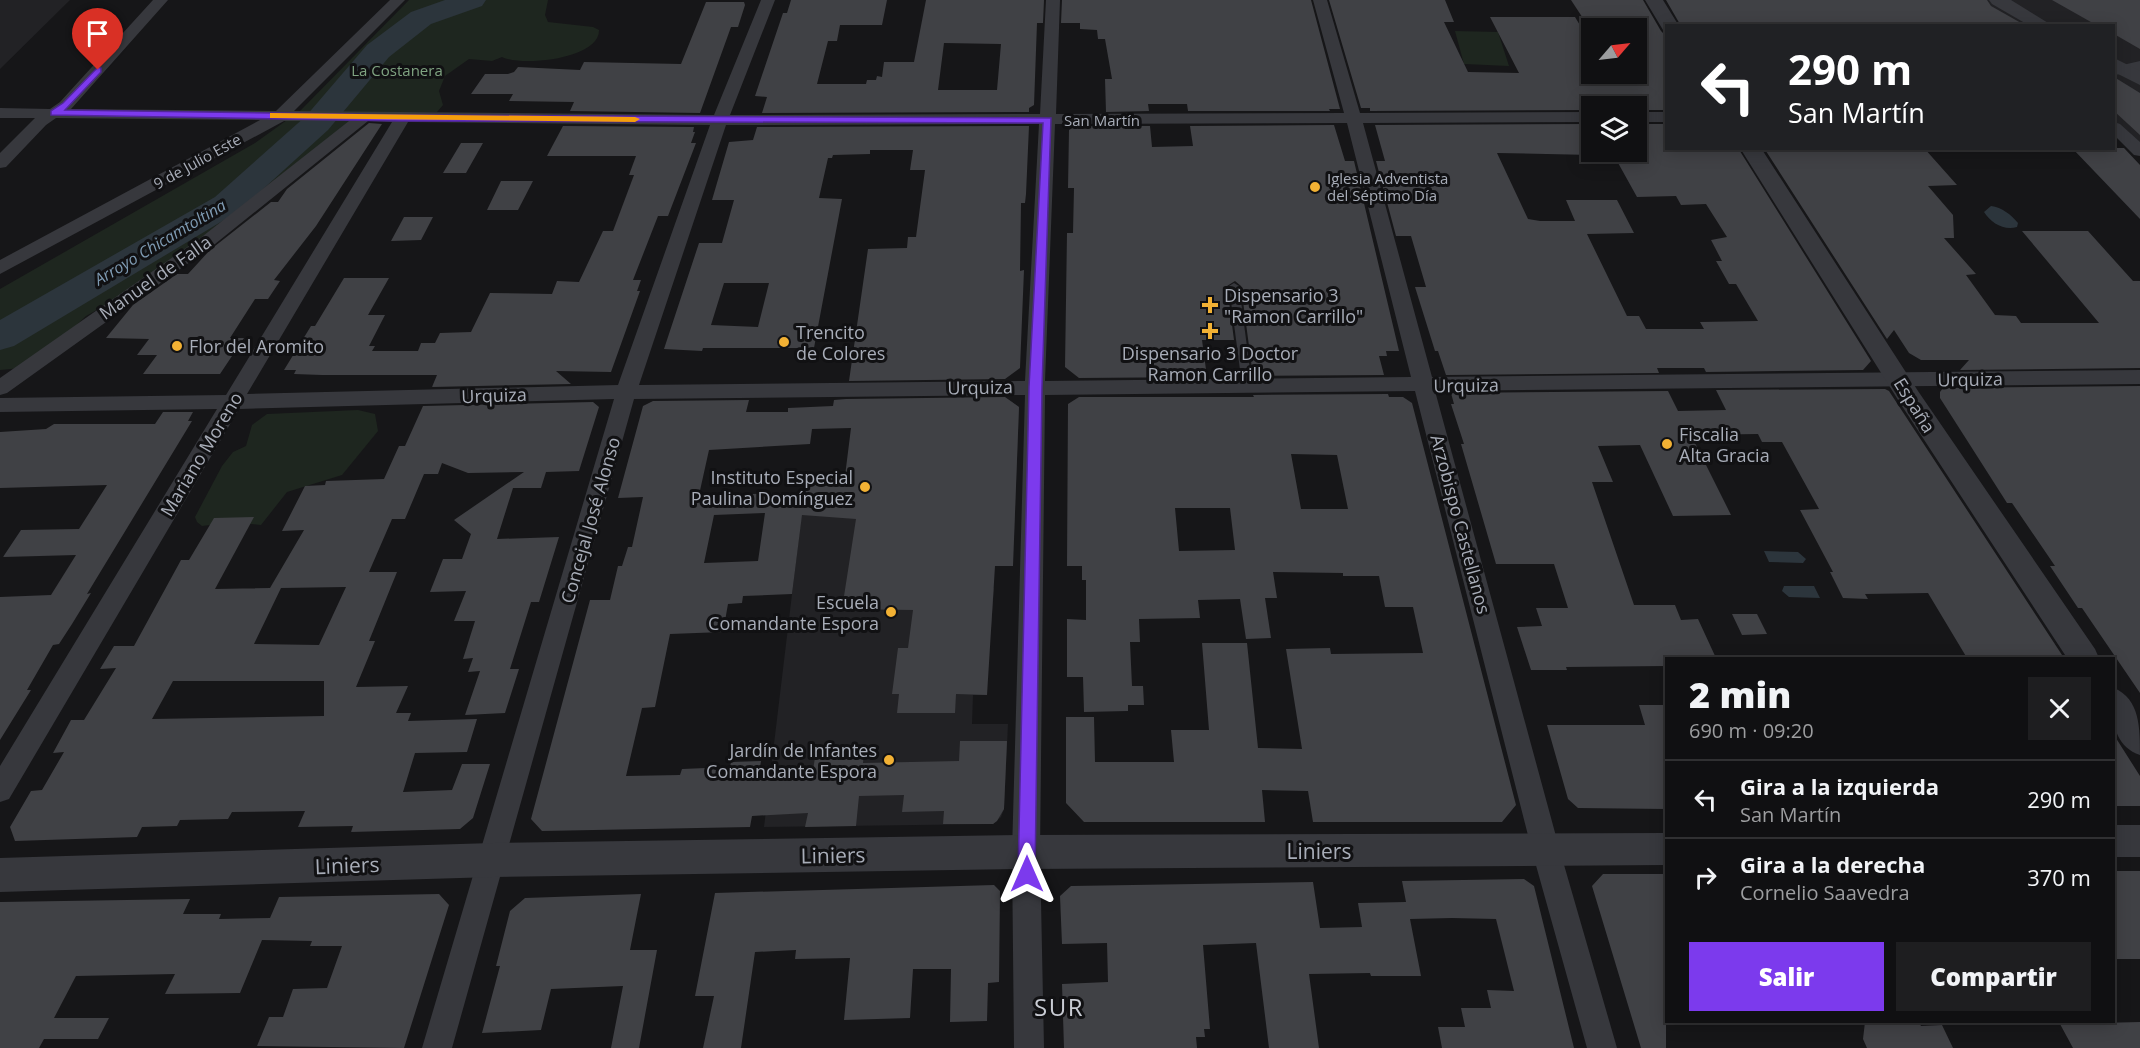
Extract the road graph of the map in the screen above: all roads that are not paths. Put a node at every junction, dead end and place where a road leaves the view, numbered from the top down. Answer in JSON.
{"nodes":[{"id":1,"x":161,"y":0,"type":"edge"},
{"id":2,"x":398,"y":0,"type":"edge"},
{"id":3,"x":768,"y":0,"type":"edge"},
{"id":4,"x":1053,"y":0,"type":"edge"},
{"id":5,"x":1320,"y":0,"type":"edge"},
{"id":6,"x":1654,"y":0,"type":"edge"},
{"id":7,"x":1998,"y":0,"type":"edge"},
{"id":8,"x":1669,"y":24,"type":"edge"},
{"id":9,"x":2040,"y":24,"type":"edge"},
{"id":10,"x":0,"y":113,"type":"edge"},
{"id":11,"x":55,"y":113,"type":"junction"},
{"id":12,"x":284,"y":116,"type":"junction"},
{"id":13,"x":359,"y":117,"type":"junction"},
{"id":14,"x":1581,"y":117,"type":"edge"},
{"id":15,"x":1647,"y":117,"type":"edge"},
{"id":16,"x":1665,"y":117,"type":"edge"},
{"id":17,"x":402,"y":118,"type":"junction"},
{"id":18,"x":720,"y":120,"type":"junction"},
{"id":19,"x":1048,"y":120,"type":"junction"},
{"id":20,"x":1354,"y":120,"type":"junction"},
{"id":21,"x":2115,"y":128,"type":"edge"},
{"id":22,"x":1751,"y":150,"type":"edge"},
{"id":23,"x":2140,"y":151,"type":"edge"},
{"id":24,"x":0,"y":163,"type":"edge"},
{"id":25,"x":0,"y":268,"type":"edge"},
{"id":26,"x":1234,"y":286,"type":"dead end"},
{"id":27,"x":2140,"y":377,"type":"edge"},
{"id":28,"x":1899,"y":379,"type":"junction"},
{"id":29,"x":1247,"y":385,"type":"junction"},
{"id":30,"x":1425,"y":386,"type":"junction"},
{"id":31,"x":1035,"y":387,"type":"junction"},
{"id":32,"x":0,"y":388,"type":"edge"},
{"id":33,"x":627,"y":392,"type":"junction"},
{"id":34,"x":232,"y":402,"type":"junction"},
{"id":35,"x":0,"y":405,"type":"edge"},
{"id":36,"x":2083,"y":657,"type":"edge"},
{"id":37,"x":2115,"y":704,"type":"edge"},
{"id":38,"x":2140,"y":741,"type":"edge"},
{"id":39,"x":0,"y":790,"type":"edge"},
{"id":40,"x":2115,"y":841,"type":"edge"},
{"id":41,"x":2140,"y":841,"type":"edge"},
{"id":42,"x":1665,"y":849,"type":"edge"},
{"id":43,"x":1546,"y":851,"type":"junction"},
{"id":44,"x":1026,"y":852,"type":"junction"},
{"id":45,"x":493,"y":860,"type":"junction"},
{"id":46,"x":0,"y":875,"type":"edge"},
{"id":47,"x":437,"y":1048,"type":"edge"},
{"id":48,"x":1029,"y":1048,"type":"edge"},
{"id":49,"x":1602,"y":1048,"type":"edge"}],
"edges":[{"from":1,"to":11,"type":"street"},
{"from":2,"to":12,"type":"street","name":"9 de Julio Este"},
{"from":3,"to":18,"type":"street","name":"Concejal José Alonso"},
{"from":4,"to":19,"type":"street"},
{"from":5,"to":20,"type":"street","name":"Arzobispo Castellanos"},
{"from":6,"to":8,"type":"street"},
{"from":7,"to":9,"type":"street"},
{"from":10,"to":11,"type":"street","name":"San Martín"},
{"from":11,"to":12,"type":"street","name":"San Martín"},
{"from":11,"to":24,"type":"street"},
{"from":12,"to":13,"type":"street","name":"San Martín"},
{"from":12,"to":25,"type":"street","name":"9 de Julio Este"},
{"from":13,"to":17,"type":"street","name":"San Martín"},
{"from":13,"to":32,"type":"street","name":"Manuel de Falla"},
{"from":14,"to":20,"type":"street","name":"San Martín"},
{"from":15,"to":16,"type":"street"},
{"from":17,"to":18,"type":"street","name":"San Martín"},
{"from":17,"to":34,"type":"street","name":"Mariano Moreno"},
{"from":18,"to":19,"type":"street","name":"San Martín"},
{"from":18,"to":33,"type":"street","name":"Concejal José Alonso"},
{"from":19,"to":20,"type":"street","name":"San Martín"},
{"from":19,"to":31,"type":"street"},
{"from":20,"to":30,"type":"street","name":"Arzobispo Castellanos"},
{"from":21,"to":23,"type":"street"},
{"from":22,"to":28,"type":"street","name":"España"},
{"from":26,"to":29,"type":"lane"},
{"from":27,"to":28,"type":"street","name":"Urquiza"},
{"from":28,"to":30,"type":"street","name":"Urquiza"},
{"from":28,"to":36,"type":"street","name":"España"},
{"from":29,"to":30,"type":"street","name":"Urquiza"},
{"from":29,"to":31,"type":"street","name":"Urquiza"},
{"from":30,"to":43,"type":"street","name":"Arzobispo Castellanos"},
{"from":31,"to":33,"type":"street","name":"Urquiza"},
{"from":31,"to":44,"type":"street"},
{"from":33,"to":34,"type":"street","name":"Urquiza"},
{"from":33,"to":45,"type":"street","name":"Concejal José Alonso"},
{"from":34,"to":35,"type":"street","name":"Urquiza"},
{"from":34,"to":39,"type":"street","name":"Mariano Moreno"},
{"from":37,"to":38,"type":"street"},
{"from":40,"to":41,"type":"street"},
{"from":42,"to":43,"type":"street","name":"Liniers"},
{"from":43,"to":44,"type":"street","name":"Liniers"},
{"from":43,"to":49,"type":"street","name":"Arzobispo Castellanos"},
{"from":44,"to":45,"type":"street","name":"Liniers"},
{"from":44,"to":48,"type":"street"},
{"from":45,"to":46,"type":"street","name":"Liniers"},
{"from":45,"to":47,"type":"street","name":"Concejal José Alonso"}]}
